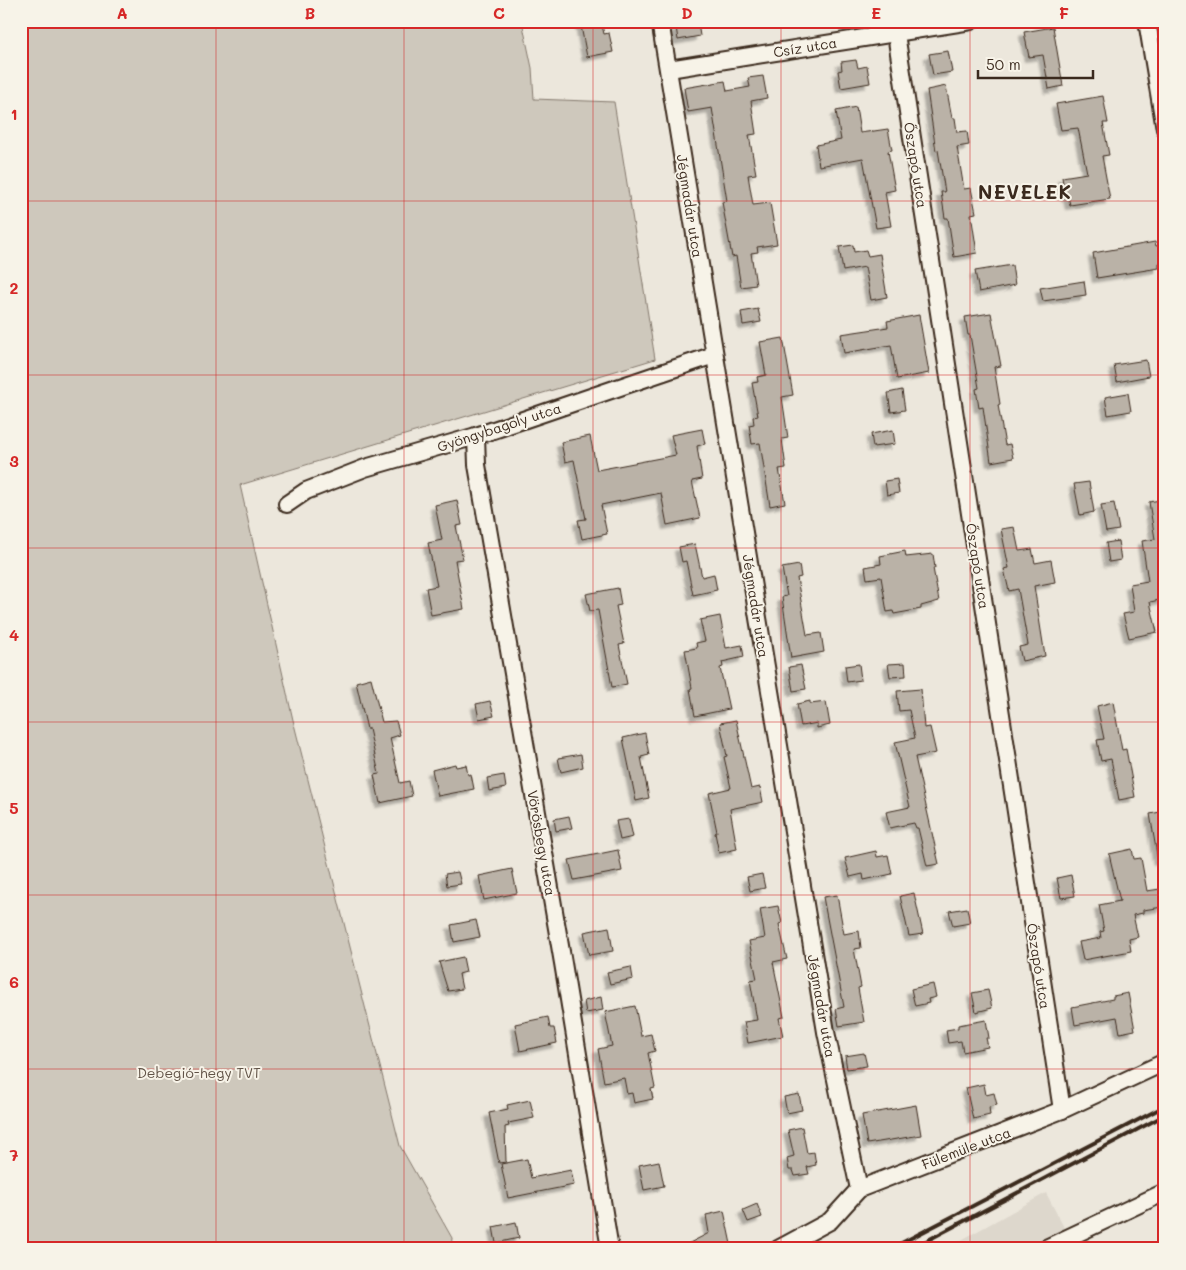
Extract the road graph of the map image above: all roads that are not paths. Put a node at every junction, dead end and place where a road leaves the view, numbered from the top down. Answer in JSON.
{"nodes":[{"id":1,"x":660,"y":21,"type":"edge"},
{"id":2,"x":971,"y":21,"type":"edge"},
{"id":3,"x":1147,"y":21,"type":"edge"},
{"id":4,"x":895,"y":27,"type":"edge"},
{"id":5,"x":669,"y":69,"type":"junction"},
{"id":6,"x":1165,"y":129,"type":"edge"},
{"id":7,"x":714,"y":355,"type":"junction"},
{"id":8,"x":476,"y":436,"type":"junction"},
{"id":9,"x":287,"y":504,"type":"dead end"},
{"id":10,"x":1165,"y":1062,"type":"edge"},
{"id":11,"x":1062,"y":1110,"type":"junction"},
{"id":12,"x":859,"y":1189,"type":"junction"},
{"id":13,"x":1165,"y":1192,"type":"edge"},
{"id":14,"x":610,"y":1249,"type":"edge"},
{"id":15,"x":778,"y":1249,"type":"edge"},
{"id":16,"x":1044,"y":1249,"type":"edge"}],
"edges":[{"from":1,"to":5,"type":"street","name":"Jégmadár utca"},
{"from":2,"to":4,"type":"street","name":"Csíz utca"},
{"from":3,"to":6,"type":"street"},
{"from":4,"to":5,"type":"street","name":"Csíz utca"},
{"from":4,"to":11,"type":"street","name":"Őszapó utca"},
{"from":5,"to":7,"type":"street","name":"Jégmadár utca"},
{"from":7,"to":8,"type":"street","name":"Gyöngybagoly utca"},
{"from":7,"to":12,"type":"street","name":"Jégmadár utca"},
{"from":8,"to":9,"type":"street","name":"Gyöngybagoly utca"},
{"from":8,"to":14,"type":"street","name":"Vörösbegy utca"},
{"from":10,"to":11,"type":"street","name":"Fülemüle utca"},
{"from":11,"to":12,"type":"street","name":"Fülemüle utca"},
{"from":12,"to":15,"type":"street","name":"Fülemüle utca"},
{"from":13,"to":16,"type":"street"}]}
